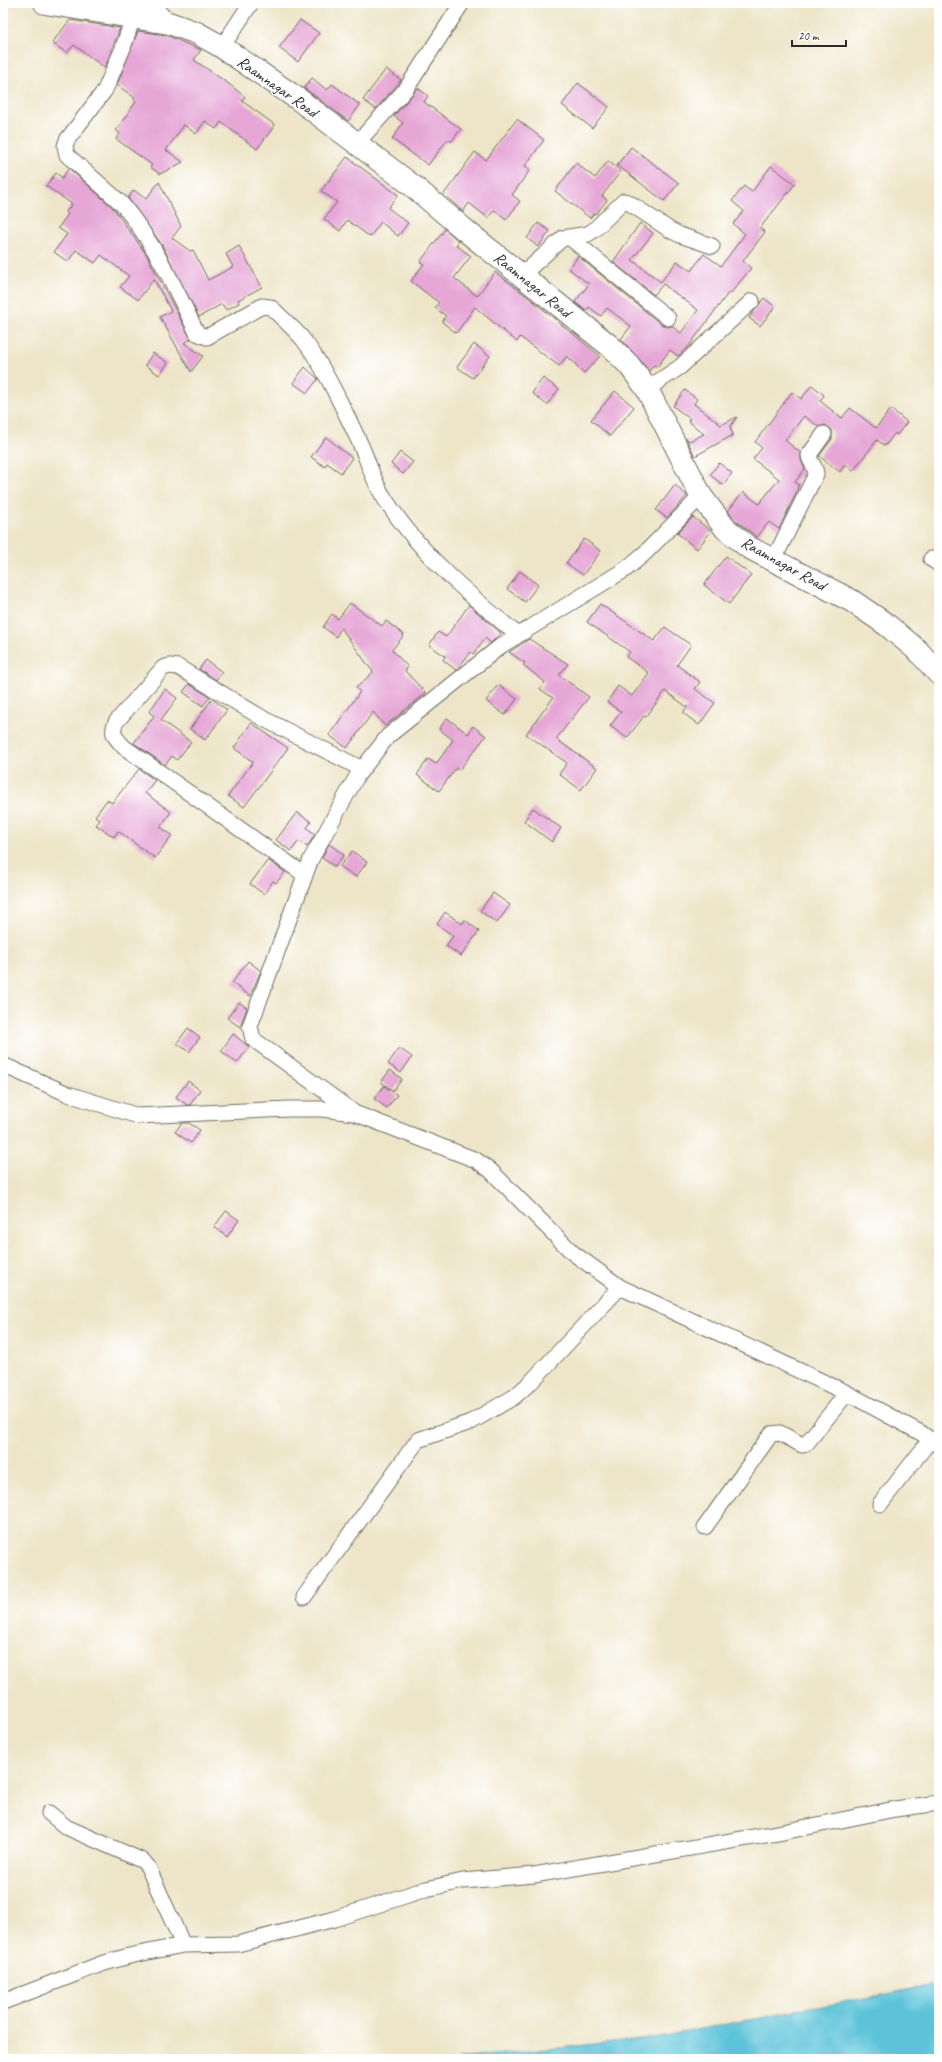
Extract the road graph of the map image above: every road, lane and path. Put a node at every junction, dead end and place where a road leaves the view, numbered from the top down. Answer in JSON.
{"nodes":[{"id":1,"x":45,"y":3,"type":"edge"},
{"id":2,"x":151,"y":3,"type":"edge"},
{"id":3,"x":251,"y":3,"type":"edge"},
{"id":4,"x":462,"y":3,"type":"edge"},
{"id":5,"x":133,"y":17,"type":"junction"},
{"id":6,"x":169,"y":23,"type":"junction"},
{"id":7,"x":222,"y":46,"type":"junction"},
{"id":8,"x":357,"y":143,"type":"junction"},
{"id":9,"x":569,"y":237,"type":"junction"},
{"id":10,"x":712,"y":246,"type":"dead end"},
{"id":11,"x":522,"y":275,"type":"junction"},
{"id":12,"x":752,"y":301,"type":"dead end"},
{"id":13,"x":668,"y":318,"type":"dead end"},
{"id":14,"x":647,"y":389,"type":"junction"},
{"id":15,"x":824,"y":434,"type":"dead end"},
{"id":16,"x":701,"y":496,"type":"junction"},
{"id":17,"x":773,"y":561,"type":"junction"},
{"id":18,"x":518,"y":635,"type":"junction"},
{"id":19,"x":939,"y":674,"type":"edge"},
{"id":20,"x":362,"y":769,"type":"junction"},
{"id":21,"x":305,"y":875,"type":"junction"},
{"id":22,"x":3,"y":1065,"type":"edge"},
{"id":23,"x":354,"y":1113,"type":"junction"},
{"id":24,"x":620,"y":1287,"type":"junction"},
{"id":25,"x":847,"y":1393,"type":"junction"},
{"id":26,"x":935,"y":1442,"type":"edge"},
{"id":27,"x":880,"y":1504,"type":"dead end"},
{"id":28,"x":705,"y":1527,"type":"dead end"},
{"id":29,"x":304,"y":1597,"type":"dead end"},
{"id":30,"x":939,"y":1803,"type":"edge"},
{"id":31,"x":49,"y":1812,"type":"dead end"},
{"id":32,"x":183,"y":1945,"type":"junction"},
{"id":33,"x":3,"y":2002,"type":"edge"}],
"edges":[{"from":1,"to":5,"type":"highway","name":"Raamnagar Road"},
{"from":2,"to":6,"type":"street"},
{"from":3,"to":7,"type":"street"},
{"from":4,"to":8,"type":"street"},
{"from":5,"to":6,"type":"highway","name":"Raamnagar Road"},
{"from":5,"to":18,"type":"street"},
{"from":6,"to":7,"type":"highway","name":"Raamnagar Road"},
{"from":7,"to":8,"type":"highway","name":"Raamnagar Road"},
{"from":8,"to":11,"type":"highway","name":"Raamnagar Road"},
{"from":9,"to":10,"type":"street"},
{"from":9,"to":11,"type":"street"},
{"from":9,"to":13,"type":"street"},
{"from":11,"to":14,"type":"highway","name":"Raamnagar Road"},
{"from":12,"to":14,"type":"street"},
{"from":14,"to":16,"type":"highway","name":"Raamnagar Road"},
{"from":15,"to":17,"type":"street"},
{"from":16,"to":17,"type":"highway","name":"Raamnagar Road"},
{"from":16,"to":18,"type":"street"},
{"from":17,"to":19,"type":"highway","name":"Raamnagar Road"},
{"from":18,"to":20,"type":"street"},
{"from":20,"to":21,"type":"street"},
{"from":20,"to":21,"type":"street"},
{"from":21,"to":23,"type":"street"},
{"from":22,"to":23,"type":"street"},
{"from":23,"to":24,"type":"street"},
{"from":24,"to":25,"type":"street"},
{"from":24,"to":29,"type":"street"},
{"from":25,"to":26,"type":"street"},
{"from":25,"to":28,"type":"street"},
{"from":26,"to":27,"type":"street"},
{"from":30,"to":32,"type":"street"},
{"from":31,"to":32,"type":"street"},
{"from":32,"to":33,"type":"street"}]}
